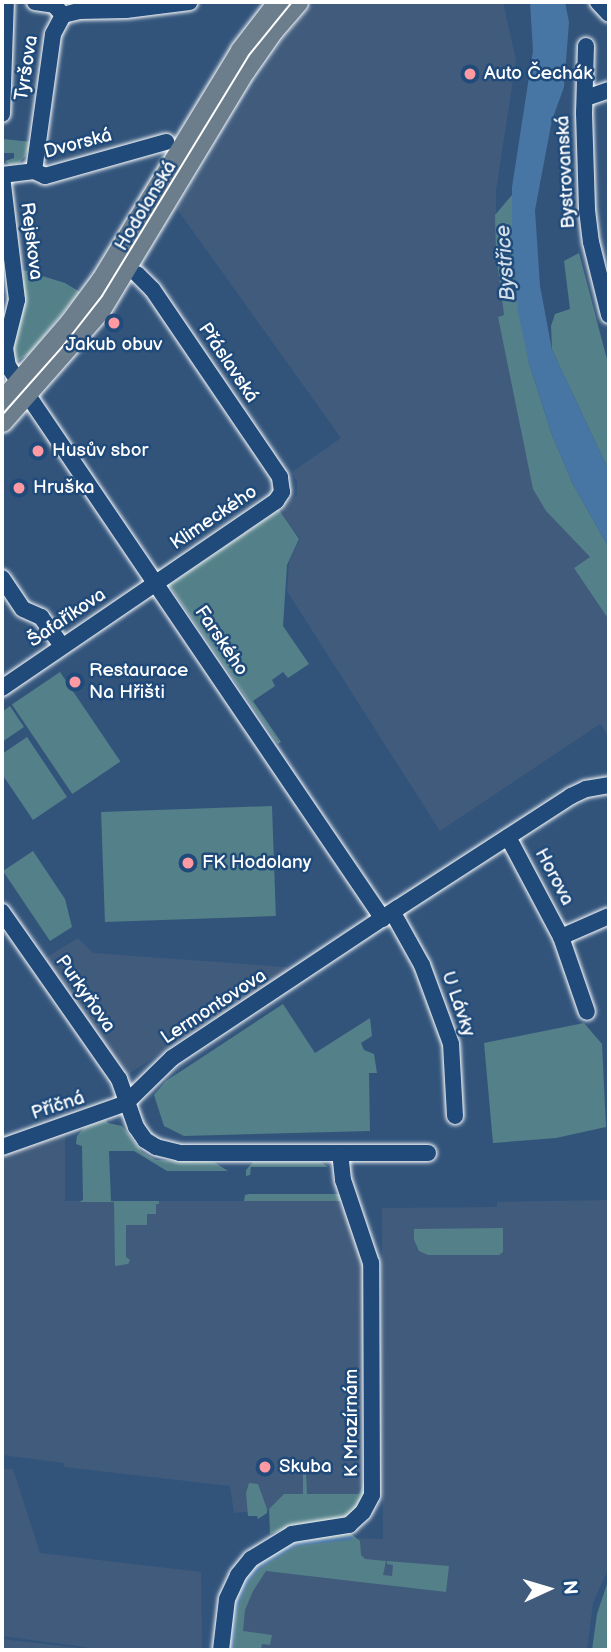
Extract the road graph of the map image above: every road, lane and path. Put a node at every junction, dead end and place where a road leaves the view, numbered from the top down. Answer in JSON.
{"nodes":[{"id":1,"x":6,"y":2,"type":"edge"},
{"id":2,"x":35,"y":2,"type":"edge"},
{"id":3,"x":189,"y":2,"type":"edge"},
{"id":4,"x":598,"y":2,"type":"edge"},
{"id":5,"x":280,"y":5,"type":"edge"},
{"id":6,"x":116,"y":6,"type":"edge"},
{"id":7,"x":609,"y":14,"type":"edge"},
{"id":8,"x":63,"y":15,"type":"junction"},
{"id":9,"x":586,"y":46,"type":"dead end"},
{"id":10,"x":3,"y":48,"type":"edge"},
{"id":11,"x":609,"y":90,"type":"edge"},
{"id":12,"x":586,"y":98,"type":"junction"},
{"id":13,"x":2,"y":114,"type":"edge"},
{"id":14,"x":166,"y":142,"type":"dead end"},
{"id":15,"x":34,"y":171,"type":"junction"},
{"id":16,"x":2,"y":175,"type":"edge"},
{"id":17,"x":137,"y":275,"type":"dead end"},
{"id":18,"x":607,"y":295,"type":"edge"},
{"id":19,"x":609,"y":315,"type":"edge"},
{"id":20,"x":22,"y":389,"type":"junction"},
{"id":21,"x":2,"y":400,"type":"edge"},
{"id":22,"x":2,"y":422,"type":"edge"},
{"id":23,"x":281,"y":479,"type":"joint"},
{"id":24,"x":2,"y":578,"type":"edge"},
{"id":25,"x":156,"y":583,"type":"junction"},
{"id":26,"x":62,"y":646,"type":"junction"},
{"id":27,"x":2,"y":688,"type":"edge"},
{"id":28,"x":609,"y":785,"type":"edge"},
{"id":29,"x":508,"y":836,"type":"junction"},
{"id":30,"x":2,"y":912,"type":"edge"},
{"id":31,"x":388,"y":916,"type":"junction"},
{"id":32,"x":609,"y":916,"type":"edge"},
{"id":33,"x":561,"y":937,"type":"junction"},
{"id":34,"x":587,"y":1012,"type":"dead end"},
{"id":35,"x":126,"y":1103,"type":"junction"},
{"id":36,"x":455,"y":1116,"type":"dead end"},
{"id":37,"x":2,"y":1147,"type":"edge"},
{"id":38,"x":340,"y":1153,"type":"junction"},
{"id":39,"x":428,"y":1153,"type":"dead end"},
{"id":40,"x":221,"y":1650,"type":"edge"}],
"edges":[{"from":1,"to":10,"type":"street"},
{"from":2,"to":8,"type":"street"},
{"from":3,"to":6,"type":"street"},
{"from":4,"to":7,"type":"street"},
{"from":5,"to":20,"type":"main road"},
{"from":6,"to":8,"type":"street"},
{"from":8,"to":15,"type":"street","name":"Tyršova"},
{"from":9,"to":12,"type":"street","name":"Bystrovanská"},
{"from":10,"to":13,"type":"street"},
{"from":11,"to":12,"type":"street"},
{"from":12,"to":18,"type":"street","name":"Bystrovanská"},
{"from":14,"to":15,"type":"street","name":"Dvorská"},
{"from":15,"to":16,"type":"street","name":"Dvorská"},
{"from":16,"to":20,"type":"street","name":"Rejskova"},
{"from":17,"to":23,"type":"street","name":"Přáslavská"},
{"from":18,"to":19,"type":"street","name":"Bystrovanská"},
{"from":20,"to":21,"type":"main road"},
{"from":20,"to":22,"type":"main road"},
{"from":20,"to":25,"type":"street","name":"Farského"},
{"from":23,"to":25,"type":"street","name":"Klimeckého"},
{"from":24,"to":26,"type":"street"},
{"from":25,"to":26,"type":"street","name":"Šafaříkova"},
{"from":25,"to":31,"type":"street","name":"Farského"},
{"from":26,"to":27,"type":"street","name":"Šafaříkova"},
{"from":28,"to":29,"type":"street","name":"Lermontovova"},
{"from":29,"to":31,"type":"street","name":"Lermontovova"},
{"from":29,"to":33,"type":"street","name":"Horova"},
{"from":30,"to":35,"type":"street","name":"Purkyňova"},
{"from":31,"to":35,"type":"street","name":"Lermontovova"},
{"from":31,"to":36,"type":"street","name":"U Lávky"},
{"from":32,"to":33,"type":"street","name":"Horova"},
{"from":33,"to":34,"type":"street","name":"Horova"},
{"from":35,"to":37,"type":"street","name":"Příčná"},
{"from":35,"to":38,"type":"street"},
{"from":38,"to":39,"type":"street"},
{"from":38,"to":40,"type":"street","name":"K Mrazírnám"}]}
